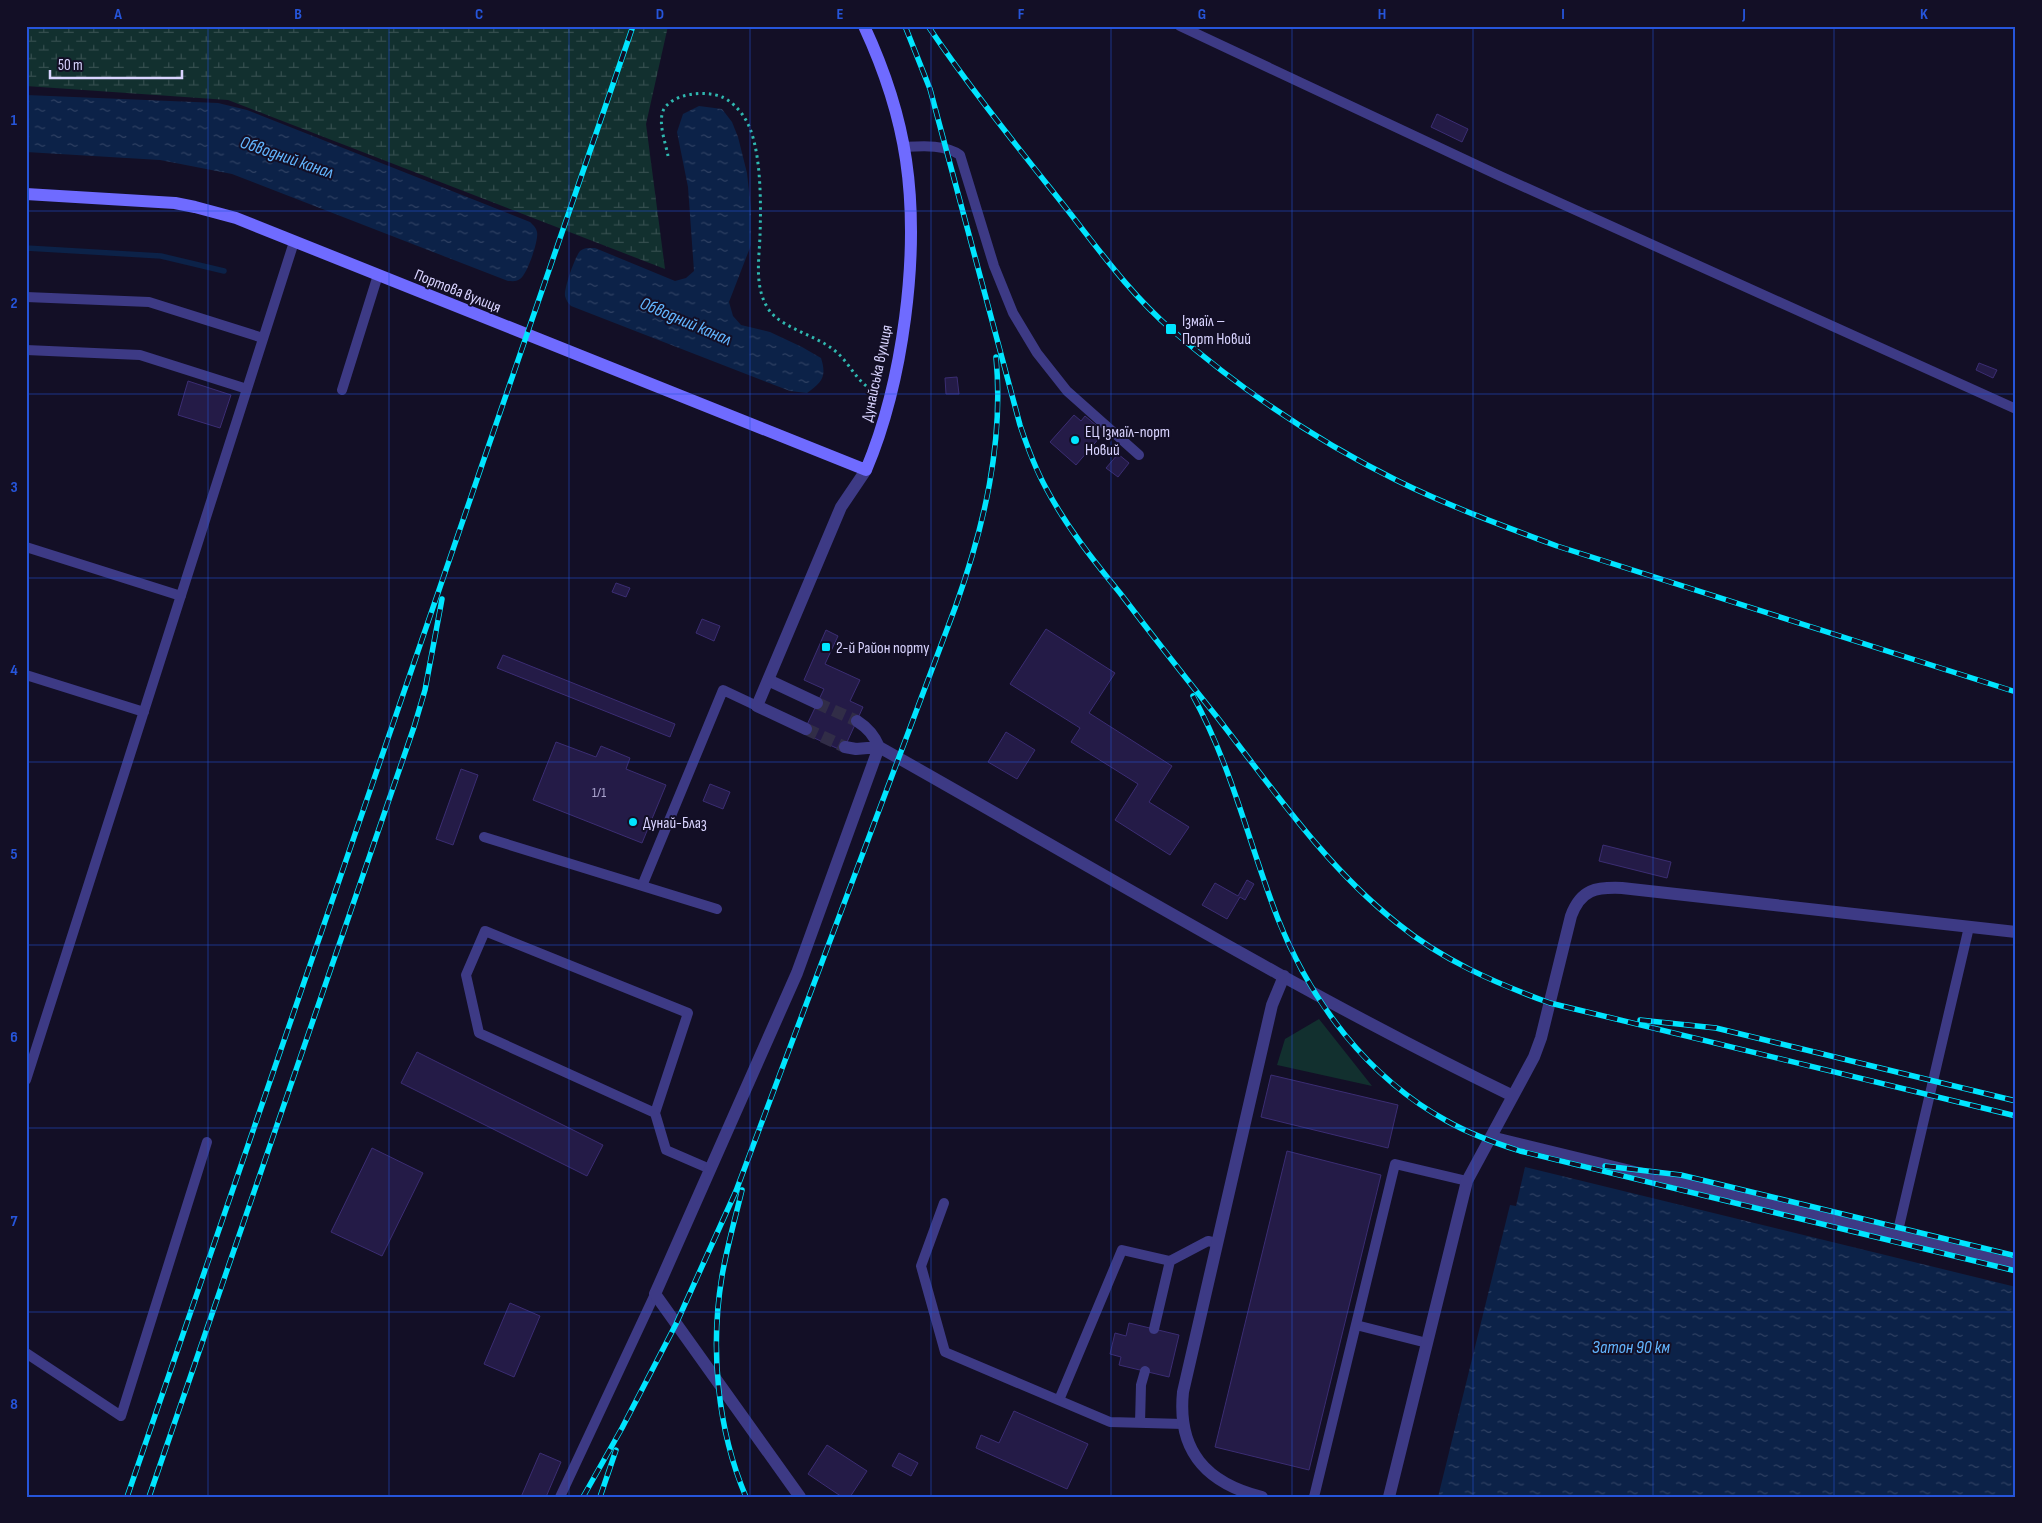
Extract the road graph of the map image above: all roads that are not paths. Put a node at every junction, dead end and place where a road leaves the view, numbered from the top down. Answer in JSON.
{"nodes":[{"id":1,"x":864,"y":26,"type":"edge"},
{"id":2,"x":1180,"y":26,"type":"edge"},
{"id":3,"x":904,"y":147,"type":"junction"},
{"id":4,"x":26,"y":194,"type":"edge"},
{"id":5,"x":294,"y":242,"type":"junction"},
{"id":6,"x":378,"y":275,"type":"junction"},
{"id":7,"x":26,"y":297,"type":"edge"},
{"id":8,"x":263,"y":338,"type":"junction"},
{"id":9,"x":26,"y":350,"type":"edge"},
{"id":10,"x":247,"y":388,"type":"junction"},
{"id":11,"x":342,"y":390,"type":"dead end"},
{"id":12,"x":2016,"y":409,"type":"edge"},
{"id":13,"x":1139,"y":455,"type":"dead end"},
{"id":14,"x":866,"y":470,"type":"junction"},
{"id":15,"x":26,"y":547,"type":"edge"},
{"id":16,"x":181,"y":596,"type":"junction"},
{"id":17,"x":26,"y":675,"type":"edge"},
{"id":18,"x":768,"y":680,"type":"junction"},
{"id":19,"x":817,"y":703,"type":"tunnel mouth"},
{"id":20,"x":757,"y":706,"type":"junction"},
{"id":21,"x":144,"y":712,"type":"junction"},
{"id":22,"x":857,"y":721,"type":"tunnel mouth"},
{"id":23,"x":806,"y":729,"type":"tunnel mouth"},
{"id":24,"x":845,"y":747,"type":"tunnel mouth"},
{"id":25,"x":879,"y":747,"type":"junction"},
{"id":26,"x":484,"y":837,"type":"dead end"},
{"id":27,"x":642,"y":886,"type":"junction"},
{"id":28,"x":716,"y":909,"type":"dead end"},
{"id":29,"x":1969,"y":927,"type":"junction"},
{"id":30,"x":2016,"y":932,"type":"edge"},
{"id":31,"x":1284,"y":976,"type":"junction"},
{"id":32,"x":26,"y":1080,"type":"edge"},
{"id":33,"x":1513,"y":1096,"type":"junction"},
{"id":34,"x":655,"y":1113,"type":"junction"},
{"id":35,"x":1491,"y":1136,"type":"junction"},
{"id":36,"x":207,"y":1142,"type":"dead end"},
{"id":37,"x":710,"y":1169,"type":"junction"},
{"id":38,"x":1467,"y":1181,"type":"junction"},
{"id":39,"x":944,"y":1203,"type":"dead end"},
{"id":40,"x":1897,"y":1235,"type":"junction"},
{"id":41,"x":1217,"y":1244,"type":"junction"},
{"id":42,"x":1170,"y":1262,"type":"junction"},
{"id":43,"x":2016,"y":1264,"type":"edge"},
{"id":44,"x":655,"y":1294,"type":"junction"},
{"id":45,"x":1356,"y":1325,"type":"junction"},
{"id":46,"x":1154,"y":1329,"type":"dead end"},
{"id":47,"x":1427,"y":1343,"type":"junction"},
{"id":48,"x":26,"y":1353,"type":"edge"},
{"id":49,"x":1145,"y":1371,"type":"dead end"},
{"id":50,"x":1059,"y":1400,"type":"junction"},
{"id":51,"x":1140,"y":1423,"type":"junction"},
{"id":52,"x":1183,"y":1424,"type":"junction"},
{"id":53,"x":560,"y":1497,"type":"edge"},
{"id":54,"x":800,"y":1497,"type":"edge"},
{"id":55,"x":1262,"y":1497,"type":"edge"},
{"id":56,"x":1314,"y":1497,"type":"edge"},
{"id":57,"x":1389,"y":1497,"type":"edge"}],
"edges":[{"from":1,"to":3,"type":"street","name":"Дунайська вулиця"},
{"from":2,"to":12,"type":"lane"},
{"from":3,"to":13,"type":"lane"},
{"from":3,"to":14,"type":"street","name":"Дунайська вулиця"},
{"from":4,"to":5,"type":"street","name":"Портова вулиця"},
{"from":5,"to":6,"type":"street","name":"Портова вулиця"},
{"from":5,"to":8,"type":"lane"},
{"from":6,"to":11,"type":"lane"},
{"from":6,"to":14,"type":"street","name":"Портова вулиця"},
{"from":7,"to":8,"type":"lane"},
{"from":8,"to":10,"type":"lane"},
{"from":9,"to":10,"type":"lane"},
{"from":10,"to":16,"type":"lane"},
{"from":14,"to":18,"type":"street","name":"Дунайська вулиця"},
{"from":15,"to":16,"type":"lane"},
{"from":16,"to":21,"type":"lane"},
{"from":17,"to":21,"type":"lane"},
{"from":18,"to":19,"type":"street"},
{"from":18,"to":20,"type":"street","name":"Дунайська вулиця"},
{"from":20,"to":23,"type":"street"},
{"from":20,"to":27,"type":"lane"},
{"from":21,"to":32,"type":"lane"},
{"from":22,"to":25,"type":"street"},
{"from":24,"to":25,"type":"street"},
{"from":25,"to":31,"type":"street"},
{"from":25,"to":37,"type":"street"},
{"from":26,"to":27,"type":"lane"},
{"from":27,"to":28,"type":"lane"},
{"from":29,"to":30,"type":"street"},
{"from":29,"to":33,"type":"street"},
{"from":29,"to":40,"type":"lane"},
{"from":31,"to":33,"type":"street"},
{"from":31,"to":41,"type":"street"},
{"from":33,"to":35,"type":"street"},
{"from":34,"to":34,"type":"lane"},
{"from":34,"to":37,"type":"lane"},
{"from":35,"to":38,"type":"street"},
{"from":35,"to":40,"type":"lane"},
{"from":36,"to":48,"type":"lane"},
{"from":37,"to":44,"type":"street"},
{"from":38,"to":45,"type":"lane"},
{"from":38,"to":47,"type":"street"},
{"from":39,"to":50,"type":"lane"},
{"from":40,"to":43,"type":"lane"},
{"from":41,"to":42,"type":"lane"},
{"from":41,"to":52,"type":"street"},
{"from":42,"to":46,"type":"lane"},
{"from":42,"to":50,"type":"lane"},
{"from":44,"to":53,"type":"lane"},
{"from":44,"to":54,"type":"street"},
{"from":45,"to":47,"type":"lane"},
{"from":45,"to":56,"type":"lane"},
{"from":47,"to":57,"type":"street"},
{"from":49,"to":51,"type":"lane"},
{"from":50,"to":51,"type":"lane"},
{"from":51,"to":52,"type":"lane"},
{"from":52,"to":55,"type":"street"}]}
